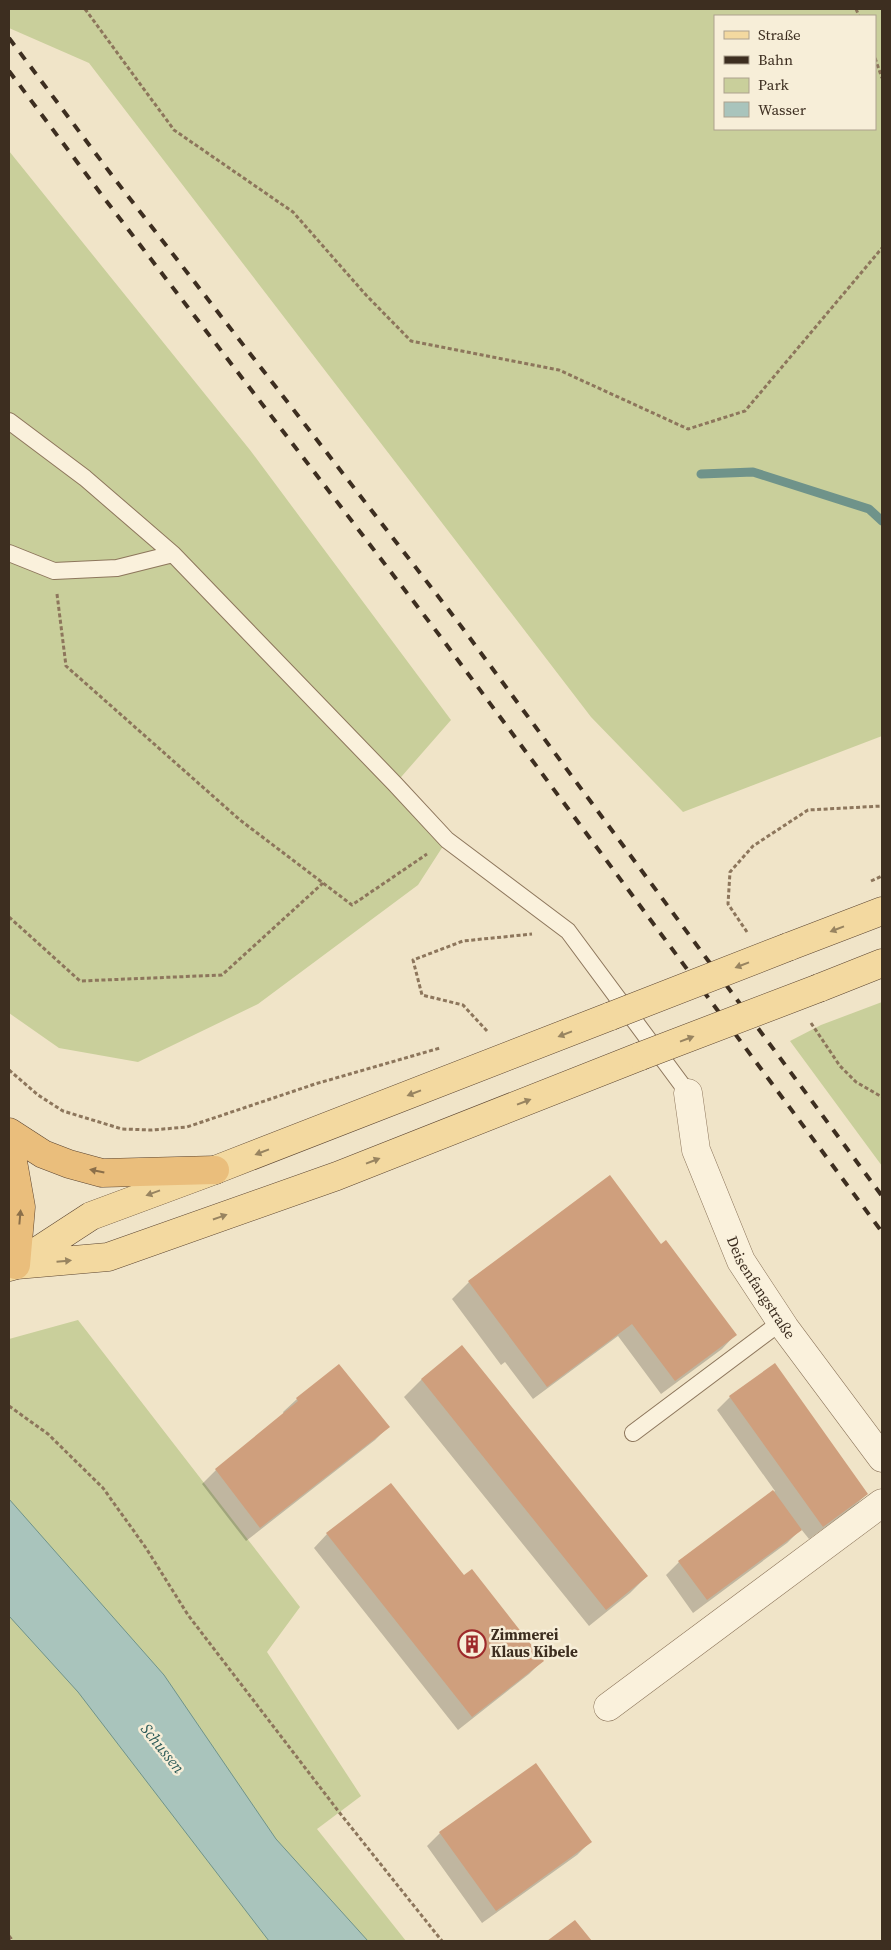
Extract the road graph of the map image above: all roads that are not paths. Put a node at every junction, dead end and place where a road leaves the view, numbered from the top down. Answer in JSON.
{"nodes":[{"id":1,"x":9,"y":421,"type":"edge"},
{"id":2,"x":9,"y":553,"type":"edge"},
{"id":3,"x":173,"y":554,"type":"junction"},
{"id":4,"x":882,"y":911,"type":"edge"},
{"id":5,"x":882,"y":964,"type":"edge"},
{"id":6,"x":688,"y":1093,"type":"joint"},
{"id":7,"x":9,"y":1132,"type":"edge"},
{"id":8,"x":9,"y":1139,"type":"edge"},
{"id":9,"x":215,"y":1170,"type":"junction"},
{"id":10,"x":12,"y":1266,"type":"edge"},
{"id":11,"x":781,"y":1322,"type":"junction"},
{"id":12,"x":633,"y":1433,"type":"dead end"},
{"id":13,"x":882,"y":1458,"type":"edge"},
{"id":14,"x":882,"y":1503,"type":"edge"},
{"id":15,"x":608,"y":1707,"type":"dead end"}],
"edges":[{"from":1,"to":3,"type":"lane"},
{"from":2,"to":3,"type":"lane"},
{"from":3,"to":6,"type":"lane"},
{"from":4,"to":9,"type":"main road","one_way":true,"bridge":true},
{"from":10,"to":5,"type":"main road","one_way":true,"bridge":true},
{"from":6,"to":11,"type":"street","name":"Deisenfangstraße"},
{"from":9,"to":7,"type":"highway","one_way":true},
{"from":10,"to":8,"type":"highway","one_way":true},
{"from":9,"to":10,"type":"main road","one_way":true},
{"from":11,"to":12,"type":"lane"},
{"from":11,"to":13,"type":"street","name":"Deisenfangstraße"},
{"from":14,"to":15,"type":"street"}]}
